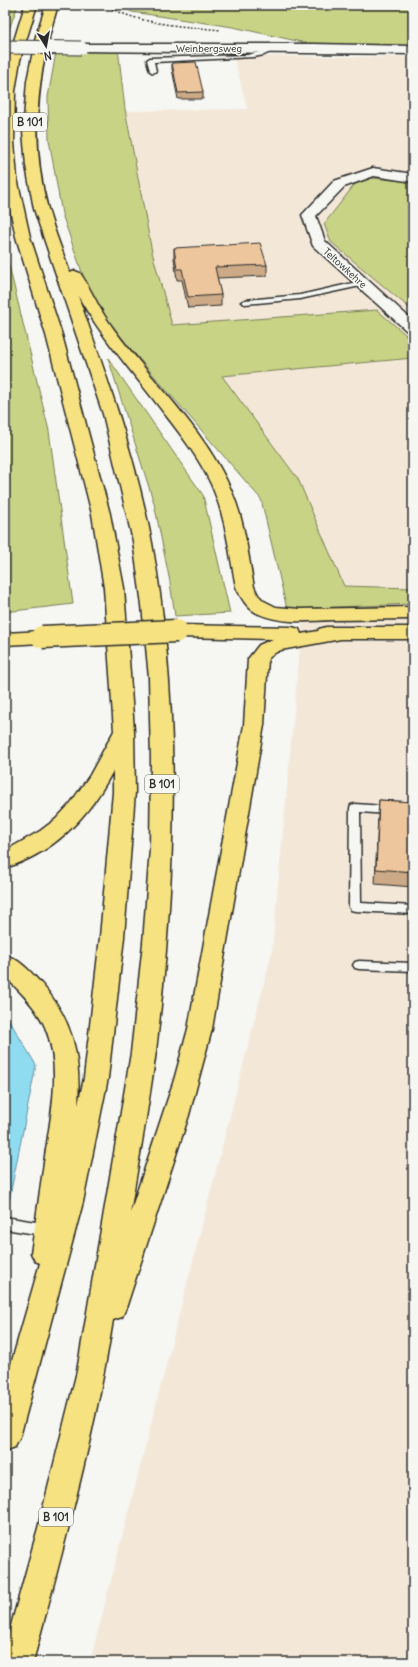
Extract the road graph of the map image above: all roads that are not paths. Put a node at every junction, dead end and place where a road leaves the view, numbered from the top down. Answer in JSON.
{"nodes":[{"id":1,"x":31,"y":5,"type":"edge"},
{"id":2,"x":52,"y":5,"type":"edge"},
{"id":3,"x":5,"y":47,"type":"edge"},
{"id":4,"x":277,"y":47,"type":"junction"},
{"id":5,"x":413,"y":50,"type":"edge"},
{"id":6,"x":153,"y":71,"type":"dead end"},
{"id":7,"x":413,"y":178,"type":"edge"},
{"id":8,"x":41,"y":209,"type":"junction"},
{"id":9,"x":362,"y":283,"type":"junction"},
{"id":10,"x":245,"y":302,"type":"dead end"},
{"id":11,"x":413,"y":329,"type":"edge"},
{"id":12,"x":413,"y":613,"type":"edge"},
{"id":13,"x":340,"y":624,"type":"junction"},
{"id":14,"x":413,"y":633,"type":"edge"},
{"id":15,"x":5,"y":639,"type":"edge"},
{"id":16,"x":124,"y":731,"type":"junction"},
{"id":17,"x":413,"y":812,"type":"edge"},
{"id":18,"x":5,"y":860,"type":"edge"},
{"id":19,"x":413,"y":910,"type":"edge"},
{"id":20,"x":5,"y":964,"type":"edge"},
{"id":21,"x":359,"y":965,"type":"dead end"},
{"id":22,"x":413,"y":967,"type":"edge"},
{"id":23,"x":5,"y":1223,"type":"edge"},
{"id":24,"x":48,"y":1230,"type":"junction"},
{"id":25,"x":34,"y":1327,"type":"junction"},
{"id":26,"x":90,"y":1372,"type":"junction"},
{"id":27,"x":5,"y":1437,"type":"edge"},
{"id":28,"x":17,"y":1662,"type":"edge"}],
"edges":[{"from":1,"to":16,"type":"highway","number":"B 101"},
{"from":2,"to":8,"type":"highway","number":"B 101"},
{"from":3,"to":4,"type":"street","name":"Weinbergsweg","bridge":true},
{"from":4,"to":5,"type":"street","name":"Weinbergsweg"},
{"from":4,"to":6,"type":"lane"},
{"from":7,"to":9,"type":"street","name":"Teltowkehre"},
{"from":8,"to":13,"type":"highway"},
{"from":8,"to":26,"type":"highway","number":"B 101"},
{"from":9,"to":10,"type":"lane"},
{"from":9,"to":11,"type":"street","name":"Teltowkehre"},
{"from":12,"to":13,"type":"highway"},
{"from":13,"to":14,"type":"highway"},
{"from":13,"to":15,"type":"highway","bridge":true},
{"from":13,"to":26,"type":"highway"},
{"from":16,"to":18,"type":"highway"},
{"from":16,"to":25,"type":"highway","number":"B 101"},
{"from":17,"to":19,"type":"lane"},
{"from":20,"to":24,"type":"highway"},
{"from":21,"to":22,"type":"lane"},
{"from":23,"to":24,"type":"lane"},
{"from":24,"to":25,"type":"highway"},
{"from":25,"to":27,"type":"highway","number":"B 101"},
{"from":26,"to":28,"type":"highway","number":"B 101"}]}
